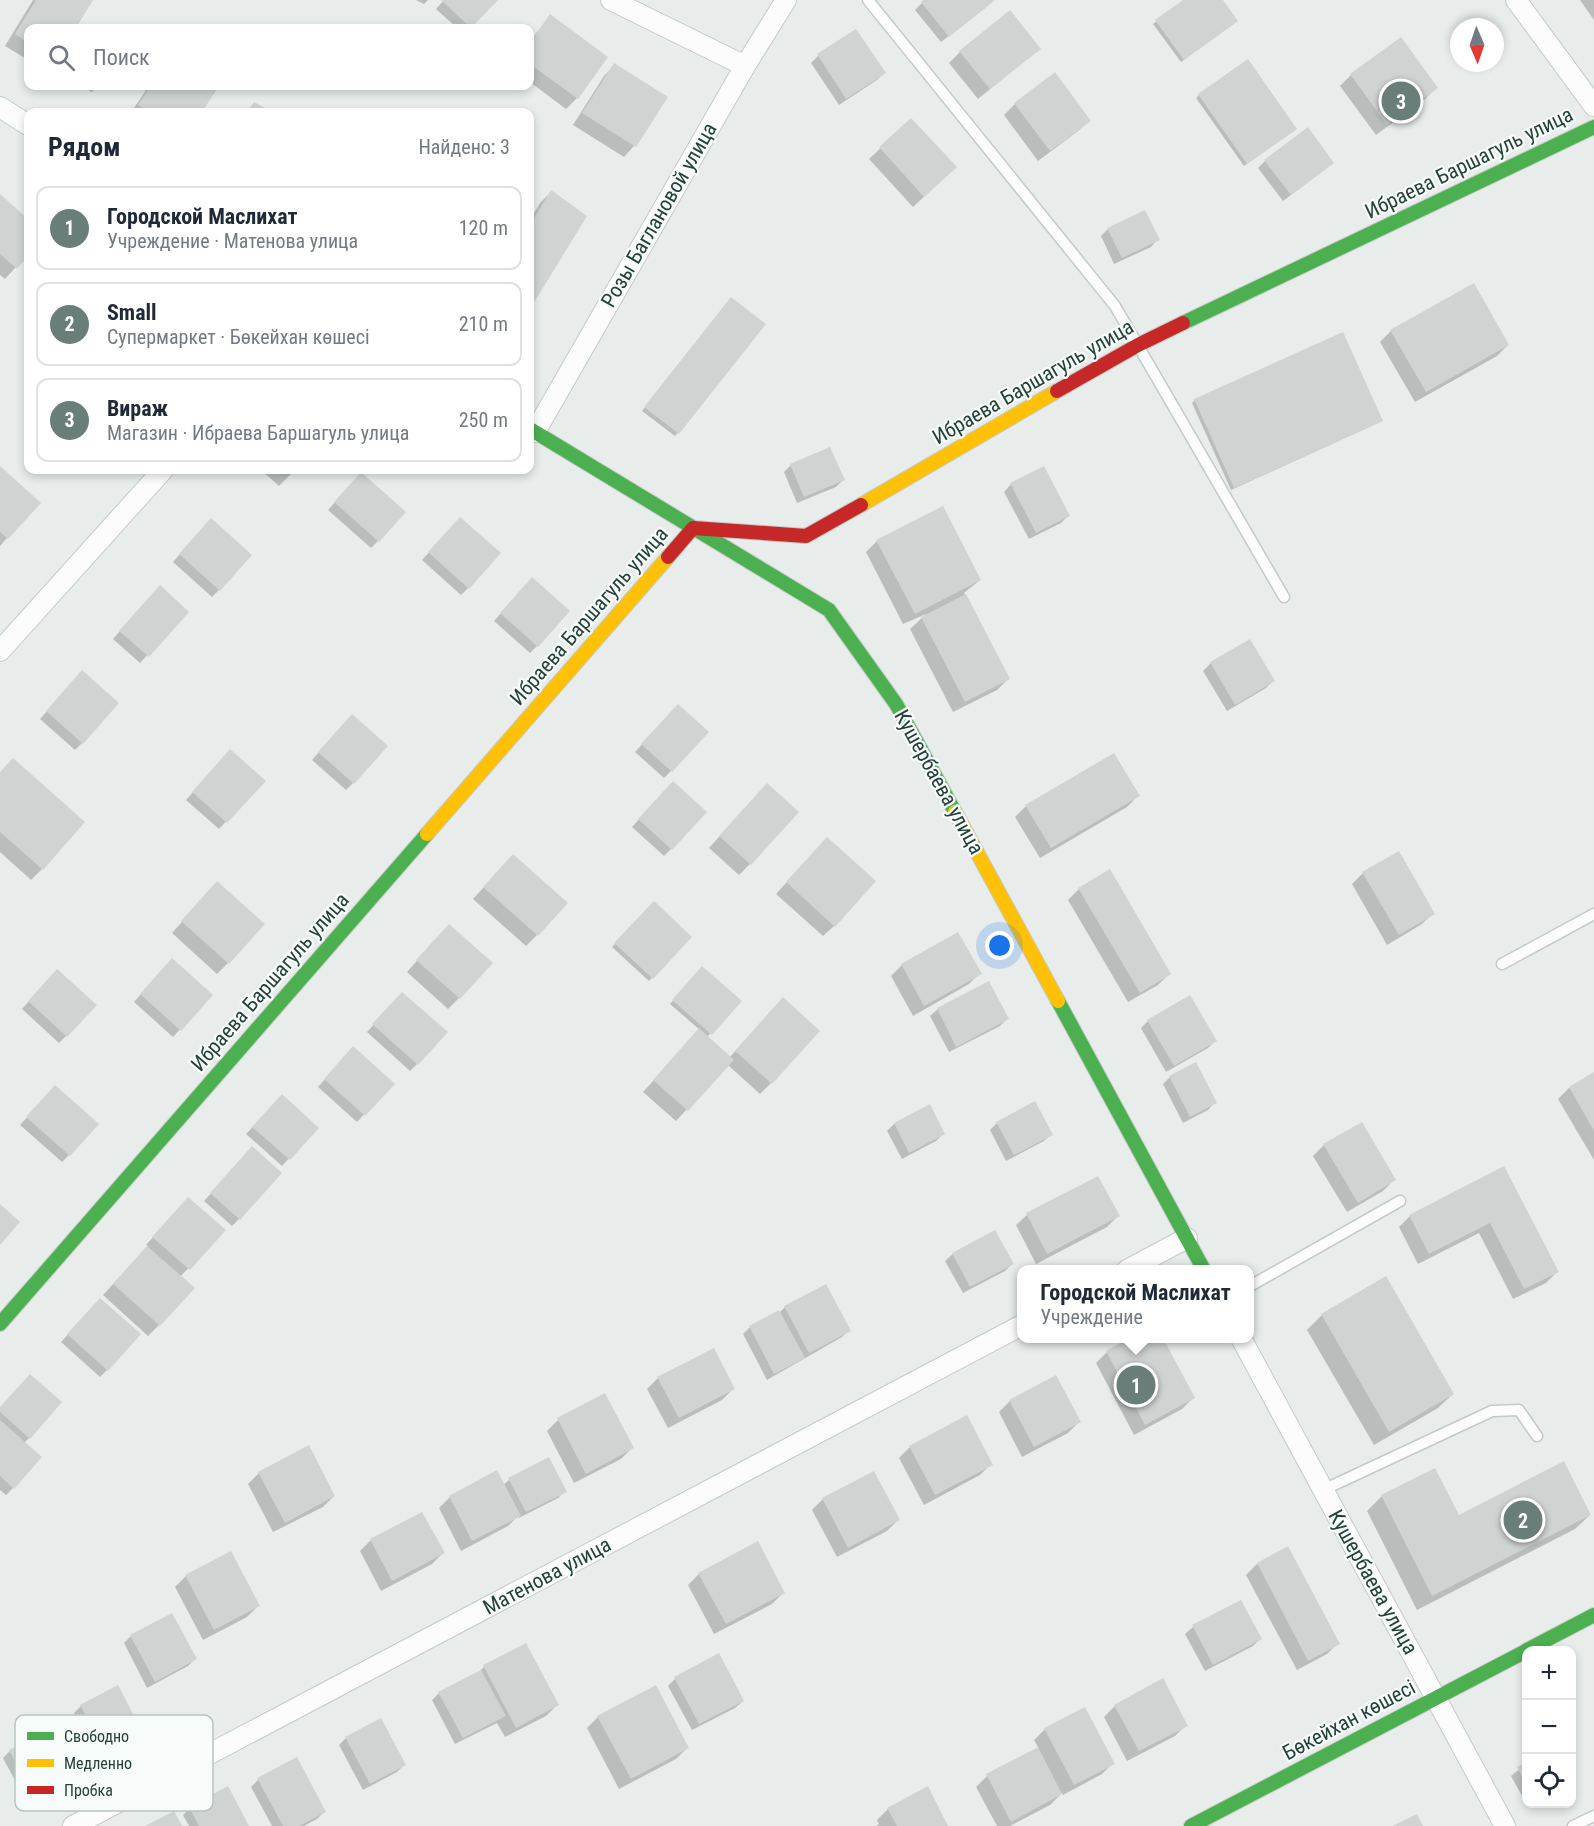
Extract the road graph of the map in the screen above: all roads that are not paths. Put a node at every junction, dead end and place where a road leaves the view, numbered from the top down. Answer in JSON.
{"nodes":[{"id":1,"x":611,"y":0,"type":"edge"},
{"id":2,"x":786,"y":0,"type":"edge"},
{"id":3,"x":868,"y":0,"type":"edge"},
{"id":4,"x":1516,"y":0,"type":"edge"},
{"id":5,"x":745,"y":66,"type":"junction"},
{"id":6,"x":1594,"y":106,"type":"edge"},
{"id":7,"x":0,"y":107,"type":"edge"},
{"id":8,"x":24,"y":122,"type":"edge"},
{"id":9,"x":1594,"y":127,"type":"edge"},
{"id":10,"x":1138,"y":345,"type":"junction"},
{"id":11,"x":534,"y":427,"type":"edge"},
{"id":12,"x":534,"y":431,"type":"edge"},
{"id":13,"x":159,"y":474,"type":"edge"},
{"id":14,"x":693,"y":528,"type":"junction"},
{"id":15,"x":1284,"y":597,"type":"dead end"},
{"id":16,"x":0,"y":651,"type":"edge"},
{"id":17,"x":1594,"y":914,"type":"edge"},
{"id":18,"x":1502,"y":964,"type":"dead end"},
{"id":19,"x":1400,"y":1202,"type":"dead end"},
{"id":20,"x":1187,"y":1238,"type":"junction"},
{"id":21,"x":1136,"y":1265,"type":"edge"},
{"id":22,"x":1202,"y":1265,"type":"edge"},
{"id":23,"x":1254,"y":1284,"type":"edge"},
{"id":24,"x":0,"y":1324,"type":"edge"},
{"id":25,"x":1017,"y":1328,"type":"edge"},
{"id":26,"x":1244,"y":1343,"type":"edge"},
{"id":27,"x":1538,"y":1436,"type":"dead end"},
{"id":28,"x":1323,"y":1490,"type":"junction"},
{"id":29,"x":1594,"y":1615,"type":"edge"},
{"id":30,"x":1536,"y":1646,"type":"edge"},
{"id":31,"x":1522,"y":1654,"type":"edge"},
{"id":32,"x":1436,"y":1698,"type":"junction"},
{"id":33,"x":213,"y":1752,"type":"edge"},
{"id":34,"x":101,"y":1811,"type":"edge"},
{"id":35,"x":1594,"y":1816,"type":"edge"},
{"id":36,"x":73,"y":1826,"type":"edge"},
{"id":37,"x":1191,"y":1826,"type":"edge"},
{"id":38,"x":1505,"y":1826,"type":"edge"},
{"id":39,"x":1573,"y":1826,"type":"edge"}],
"edges":[{"from":1,"to":5,"type":"street"},
{"from":2,"to":5,"type":"street","name":"Розы Баглановой улица"},
{"from":3,"to":10,"type":"lane"},
{"from":4,"to":6,"type":"street"},
{"from":5,"to":11,"type":"street","name":"Розы Баглановой улица"},
{"from":7,"to":8,"type":"street"},
{"from":9,"to":10,"type":"street","name":"Ибраева Баршагуль улица"},
{"from":10,"to":14,"type":"street","name":"Ибраева Баршагуль улица"},
{"from":10,"to":15,"type":"lane"},
{"from":12,"to":14,"type":"street","name":"Кушербаева улица"},
{"from":13,"to":16,"type":"street"},
{"from":14,"to":20,"type":"street","name":"Кушербаева улица"},
{"from":14,"to":24,"type":"street","name":"Ибраева Баршагуль улица"},
{"from":17,"to":18,"type":"lane"},
{"from":19,"to":23,"type":"lane"},
{"from":20,"to":21,"type":"street"},
{"from":20,"to":22,"type":"street","name":"Кушербаева улица"},
{"from":25,"to":33,"type":"street","name":"Матенова улица"},
{"from":26,"to":28,"type":"street","name":"Кушербаева улица"},
{"from":27,"to":28,"type":"lane"},
{"from":28,"to":32,"type":"street","name":"Кушербаева улица"},
{"from":29,"to":30,"type":"street","name":"Бөкейхан көшесі"},
{"from":31,"to":32,"type":"street","name":"Бөкейхан көшесі"},
{"from":32,"to":37,"type":"street","name":"Бөкейхан көшесі"},
{"from":32,"to":38,"type":"street","name":"Кушербаева улица"},
{"from":34,"to":36,"type":"street","name":"Матенова улица"},
{"from":35,"to":39,"type":"lane"}]}
